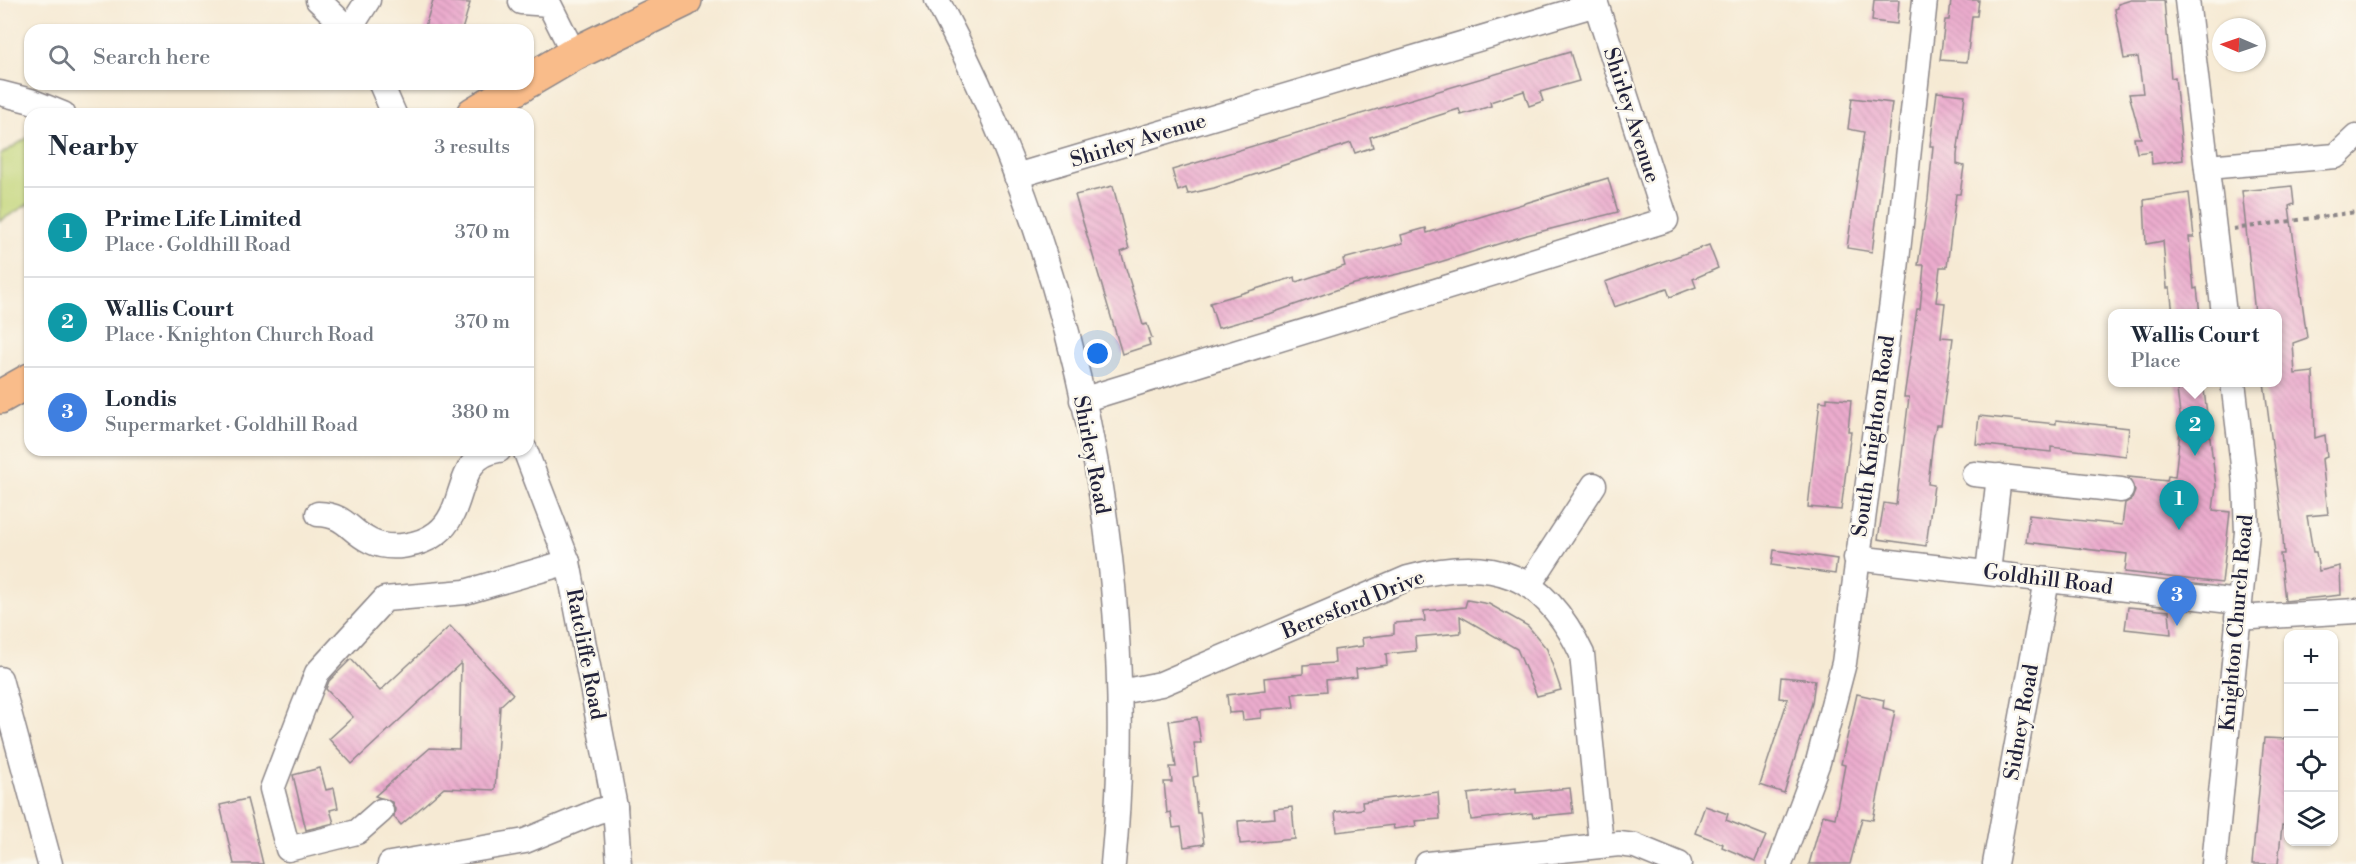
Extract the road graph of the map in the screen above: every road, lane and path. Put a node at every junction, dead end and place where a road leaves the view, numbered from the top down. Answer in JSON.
{"nodes":[{"id":1,"x":318,"y":0,"type":"edge"},
{"id":2,"x":368,"y":0,"type":"edge"},
{"id":3,"x":938,"y":0,"type":"edge"},
{"id":4,"x":1925,"y":0,"type":"edge"},
{"id":5,"x":2187,"y":0,"type":"edge"},
{"id":6,"x":521,"y":2,"type":"dead end"},
{"id":7,"x":670,"y":3,"type":"edge"},
{"id":8,"x":343,"y":24,"type":"edge"},
{"id":9,"x":353,"y":24,"type":"edge"},
{"id":10,"x":574,"y":54,"type":"junction"},
{"id":11,"x":534,"y":77,"type":"edge"},
{"id":12,"x":384,"y":90,"type":"edge"},
{"id":13,"x":514,"y":90,"type":"edge"},
{"id":14,"x":0,"y":93,"type":"edge"},
{"id":15,"x":49,"y":108,"type":"edge"},
{"id":16,"x":391,"y":108,"type":"edge"},
{"id":17,"x":483,"y":108,"type":"edge"},
{"id":18,"x":2356,"y":137,"type":"edge"},
{"id":19,"x":2346,"y":160,"type":"edge"},
{"id":20,"x":2207,"y":167,"type":"junction"},
{"id":21,"x":1016,"y":176,"type":"junction"},
{"id":22,"x":2356,"y":212,"type":"edge"},
{"id":23,"x":2214,"y":232,"type":"junction"},
{"id":24,"x":2223,"y":309,"type":"edge"},
{"id":25,"x":24,"y":384,"type":"edge"},
{"id":26,"x":2234,"y":387,"type":"edge"},
{"id":27,"x":0,"y":398,"type":"edge"},
{"id":28,"x":1082,"y":400,"type":"junction"},
{"id":29,"x":479,"y":456,"type":"edge"},
{"id":30,"x":527,"y":456,"type":"edge"},
{"id":31,"x":1974,"y":474,"type":"dead end"},
{"id":32,"x":1999,"y":476,"type":"junction"},
{"id":33,"x":1594,"y":485,"type":"dead end"},
{"id":34,"x":2121,"y":490,"type":"dead end"},
{"id":35,"x":318,"y":514,"type":"dead end"},
{"id":36,"x":1857,"y":558,"type":"junction"},
{"id":37,"x":568,"y":562,"type":"junction"},
{"id":38,"x":1988,"y":572,"type":"junction"},
{"id":39,"x":2047,"y":580,"type":"junction"},
{"id":40,"x":1529,"y":585,"type":"junction"},
{"id":41,"x":2238,"y":610,"type":"junction"},
{"id":42,"x":2356,"y":611,"type":"edge"},
{"id":43,"x":0,"y":679,"type":"edge"},
{"id":44,"x":1120,"y":692,"type":"junction"},
{"id":45,"x":615,"y":807,"type":"junction"},
{"id":46,"x":381,"y":811,"type":"dead end"},
{"id":47,"x":1601,"y":844,"type":"junction"},
{"id":48,"x":50,"y":864,"type":"edge"},
{"id":49,"x":390,"y":864,"type":"edge"},
{"id":50,"x":619,"y":864,"type":"edge"},
{"id":51,"x":1113,"y":864,"type":"edge"},
{"id":52,"x":1428,"y":864,"type":"edge"},
{"id":53,"x":1679,"y":864,"type":"edge"},
{"id":54,"x":1780,"y":864,"type":"edge"},
{"id":55,"x":1995,"y":864,"type":"edge"},
{"id":56,"x":2214,"y":864,"type":"edge"}],
"edges":[{"from":1,"to":8,"type":"street"},
{"from":2,"to":9,"type":"street"},
{"from":3,"to":21,"type":"street","name":"Shirley Road"},
{"from":4,"to":36,"type":"street","name":"South Knighton Road"},
{"from":5,"to":20,"type":"street"},
{"from":6,"to":10,"type":"street"},
{"from":7,"to":10,"type":"highway"},
{"from":10,"to":11,"type":"highway"},
{"from":12,"to":16,"type":"street"},
{"from":13,"to":17,"type":"highway"},
{"from":14,"to":15,"type":"street"},
{"from":18,"to":19,"type":"street"},
{"from":19,"to":20,"type":"street"},
{"from":20,"to":23,"type":"street"},
{"from":21,"to":28,"type":"street","name":"Shirley Road"},
{"from":21,"to":28,"type":"street","name":"Shirley Avenue"},
{"from":22,"to":23,"type":"path"},
{"from":23,"to":24,"type":"street"},
{"from":25,"to":27,"type":"highway"},
{"from":26,"to":41,"type":"street","name":"Knighton Church Road"},
{"from":28,"to":44,"type":"street","name":"Shirley Road"},
{"from":29,"to":35,"type":"street"},
{"from":30,"to":37,"type":"street","name":"Ratcliffe Road"},
{"from":31,"to":32,"type":"street"},
{"from":32,"to":34,"type":"street"},
{"from":32,"to":38,"type":"street"},
{"from":33,"to":40,"type":"street"},
{"from":36,"to":38,"type":"street","name":"Goldhill Road"},
{"from":36,"to":54,"type":"street","name":"South Knighton Road"},
{"from":37,"to":45,"type":"street","name":"Ratcliffe Road"},
{"from":37,"to":46,"type":"street"},
{"from":38,"to":39,"type":"street","name":"Goldhill Road"},
{"from":39,"to":41,"type":"street","name":"Goldhill Road"},
{"from":39,"to":55,"type":"street","name":"Sidney Road"},
{"from":40,"to":44,"type":"street","name":"Beresford Drive"},
{"from":40,"to":47,"type":"street","name":"Beresford Drive"},
{"from":41,"to":42,"type":"street","name":"Goldhill Road"},
{"from":41,"to":56,"type":"street","name":"Knighton Church Road"},
{"from":43,"to":48,"type":"street"},
{"from":44,"to":51,"type":"street","name":"Shirley Road"},
{"from":45,"to":49,"type":"street"},
{"from":45,"to":50,"type":"street","name":"Ratcliffe Road"},
{"from":47,"to":52,"type":"street"},
{"from":47,"to":53,"type":"street"}]}
